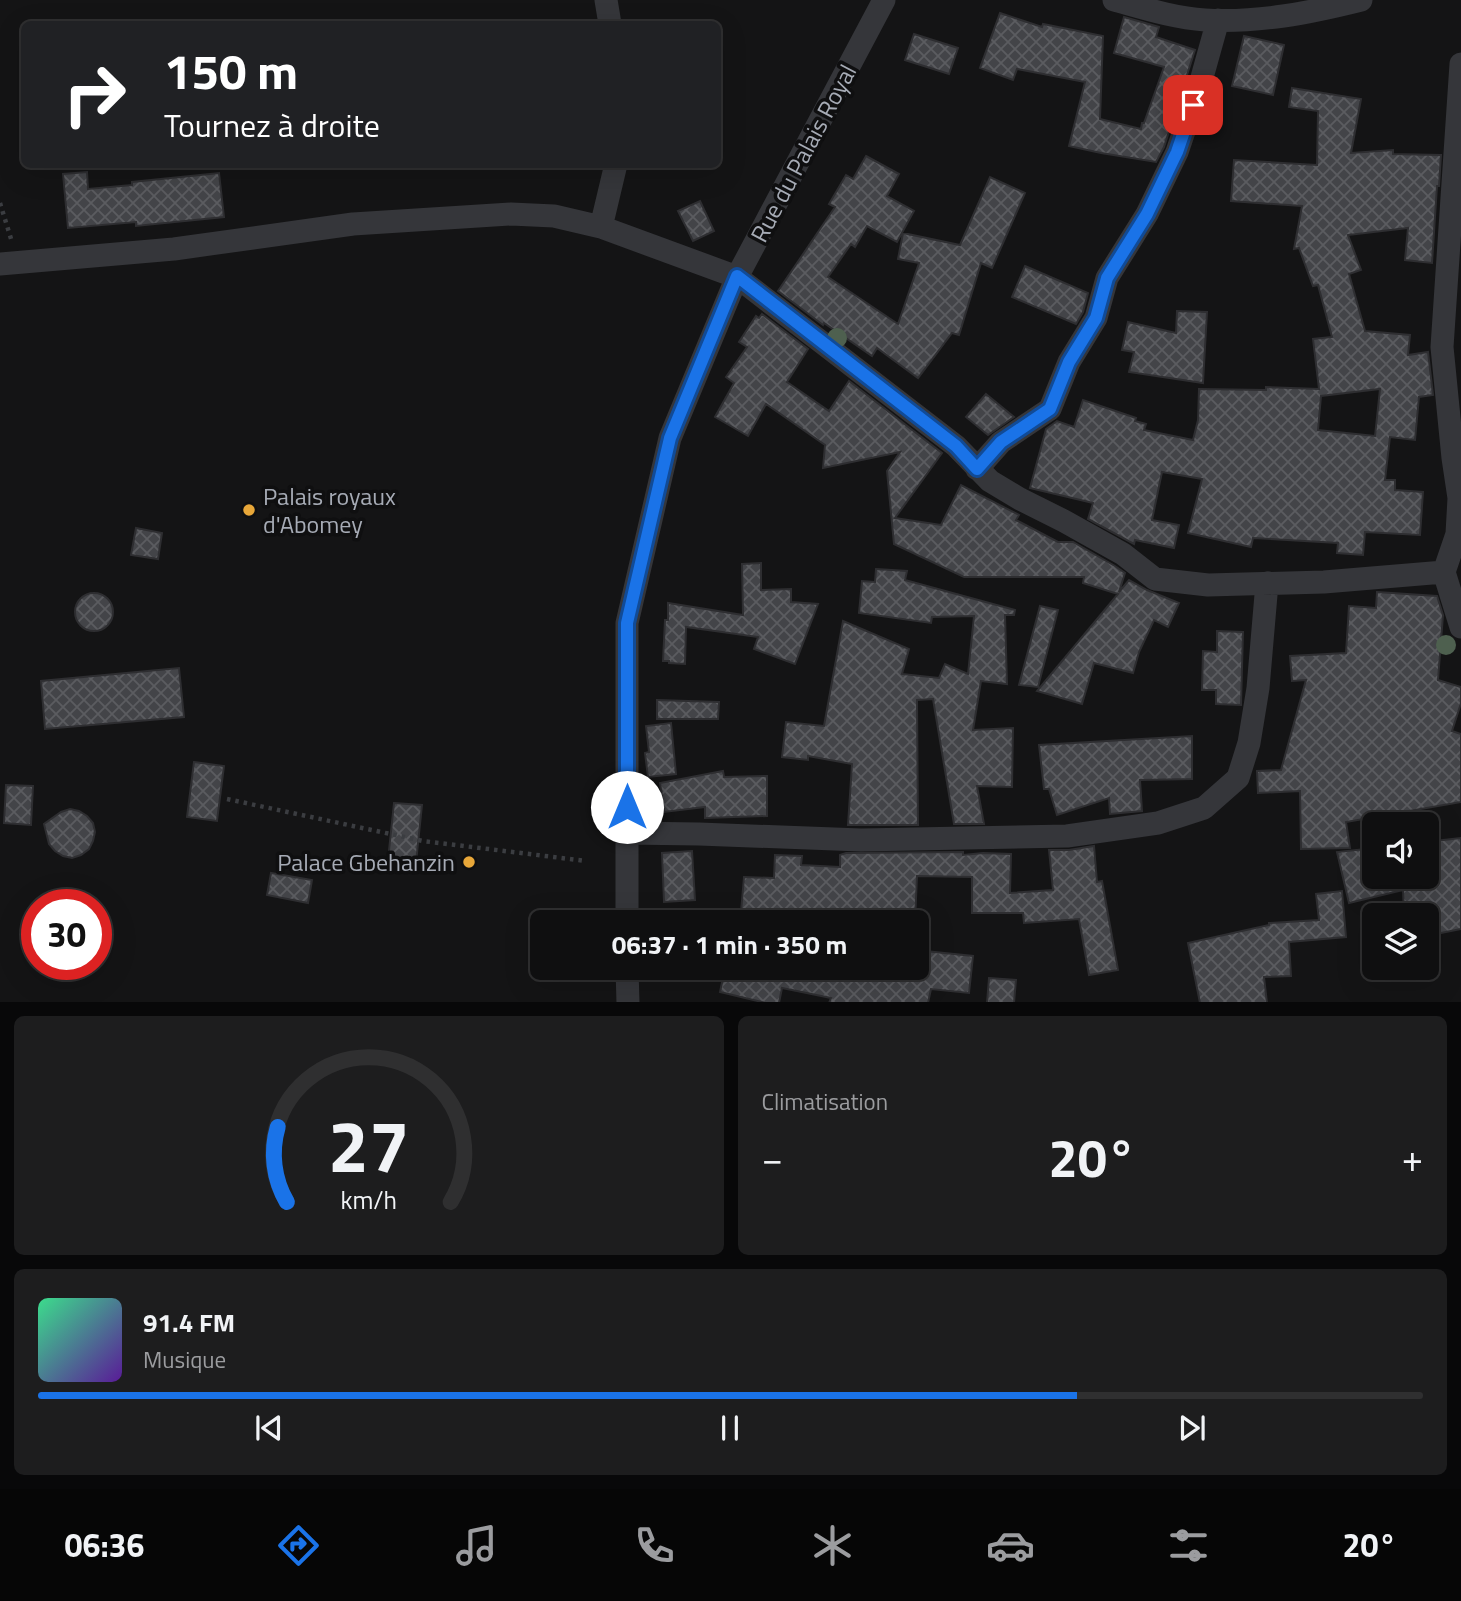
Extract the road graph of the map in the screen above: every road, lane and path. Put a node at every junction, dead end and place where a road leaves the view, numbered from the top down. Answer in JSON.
{"nodes":[{"id":1,"x":606,"y":0,"type":"edge"},
{"id":2,"x":884,"y":0,"type":"edge"},
{"id":3,"x":1114,"y":0,"type":"edge"},
{"id":4,"x":1361,"y":0,"type":"edge"},
{"id":5,"x":1218,"y":20,"type":"junction"},
{"id":6,"x":610,"y":21,"type":"edge"},
{"id":7,"x":1461,"y":64,"type":"edge"},
{"id":8,"x":615,"y":168,"type":"edge"},
{"id":9,"x":0,"y":204,"type":"edge"},
{"id":10,"x":601,"y":227,"type":"junction"},
{"id":11,"x":9,"y":263,"type":"edge"},
{"id":12,"x":737,"y":276,"type":"junction"},
{"id":13,"x":977,"y":469,"type":"junction"},
{"id":14,"x":1444,"y":572,"type":"junction"},
{"id":15,"x":1267,"y":583,"type":"junction"},
{"id":16,"x":1461,"y":627,"type":"edge"},
{"id":17,"x":227,"y":799,"type":"dead end"},
{"id":18,"x":627,"y":833,"type":"junction"},
{"id":19,"x":586,"y":861,"type":"dead end"},
{"id":20,"x":627,"y":910,"type":"edge"},
{"id":21,"x":628,"y":980,"type":"edge"},
{"id":22,"x":628,"y":1002,"type":"edge"}],
"edges":[{"from":1,"to":6,"type":"street"},
{"from":2,"to":12,"type":"street","name":"Rue du Palais Royal"},
{"from":3,"to":5,"type":"street"},
{"from":4,"to":5,"type":"street"},
{"from":5,"to":13,"type":"street"},
{"from":7,"to":14,"type":"street"},
{"from":8,"to":10,"type":"street"},
{"from":9,"to":11,"type":"path"},
{"from":10,"to":11,"type":"street"},
{"from":10,"to":12,"type":"street"},
{"from":12,"to":13,"type":"street"},
{"from":12,"to":18,"type":"street","name":"Rue du Palais Royal"},
{"from":13,"to":15,"type":"street"},
{"from":14,"to":15,"type":"street"},
{"from":14,"to":16,"type":"street"},
{"from":15,"to":18,"type":"street"},
{"from":17,"to":19,"type":"path"},
{"from":18,"to":20,"type":"street","name":"Rue du Palais Royal"},
{"from":21,"to":22,"type":"street"}]}
